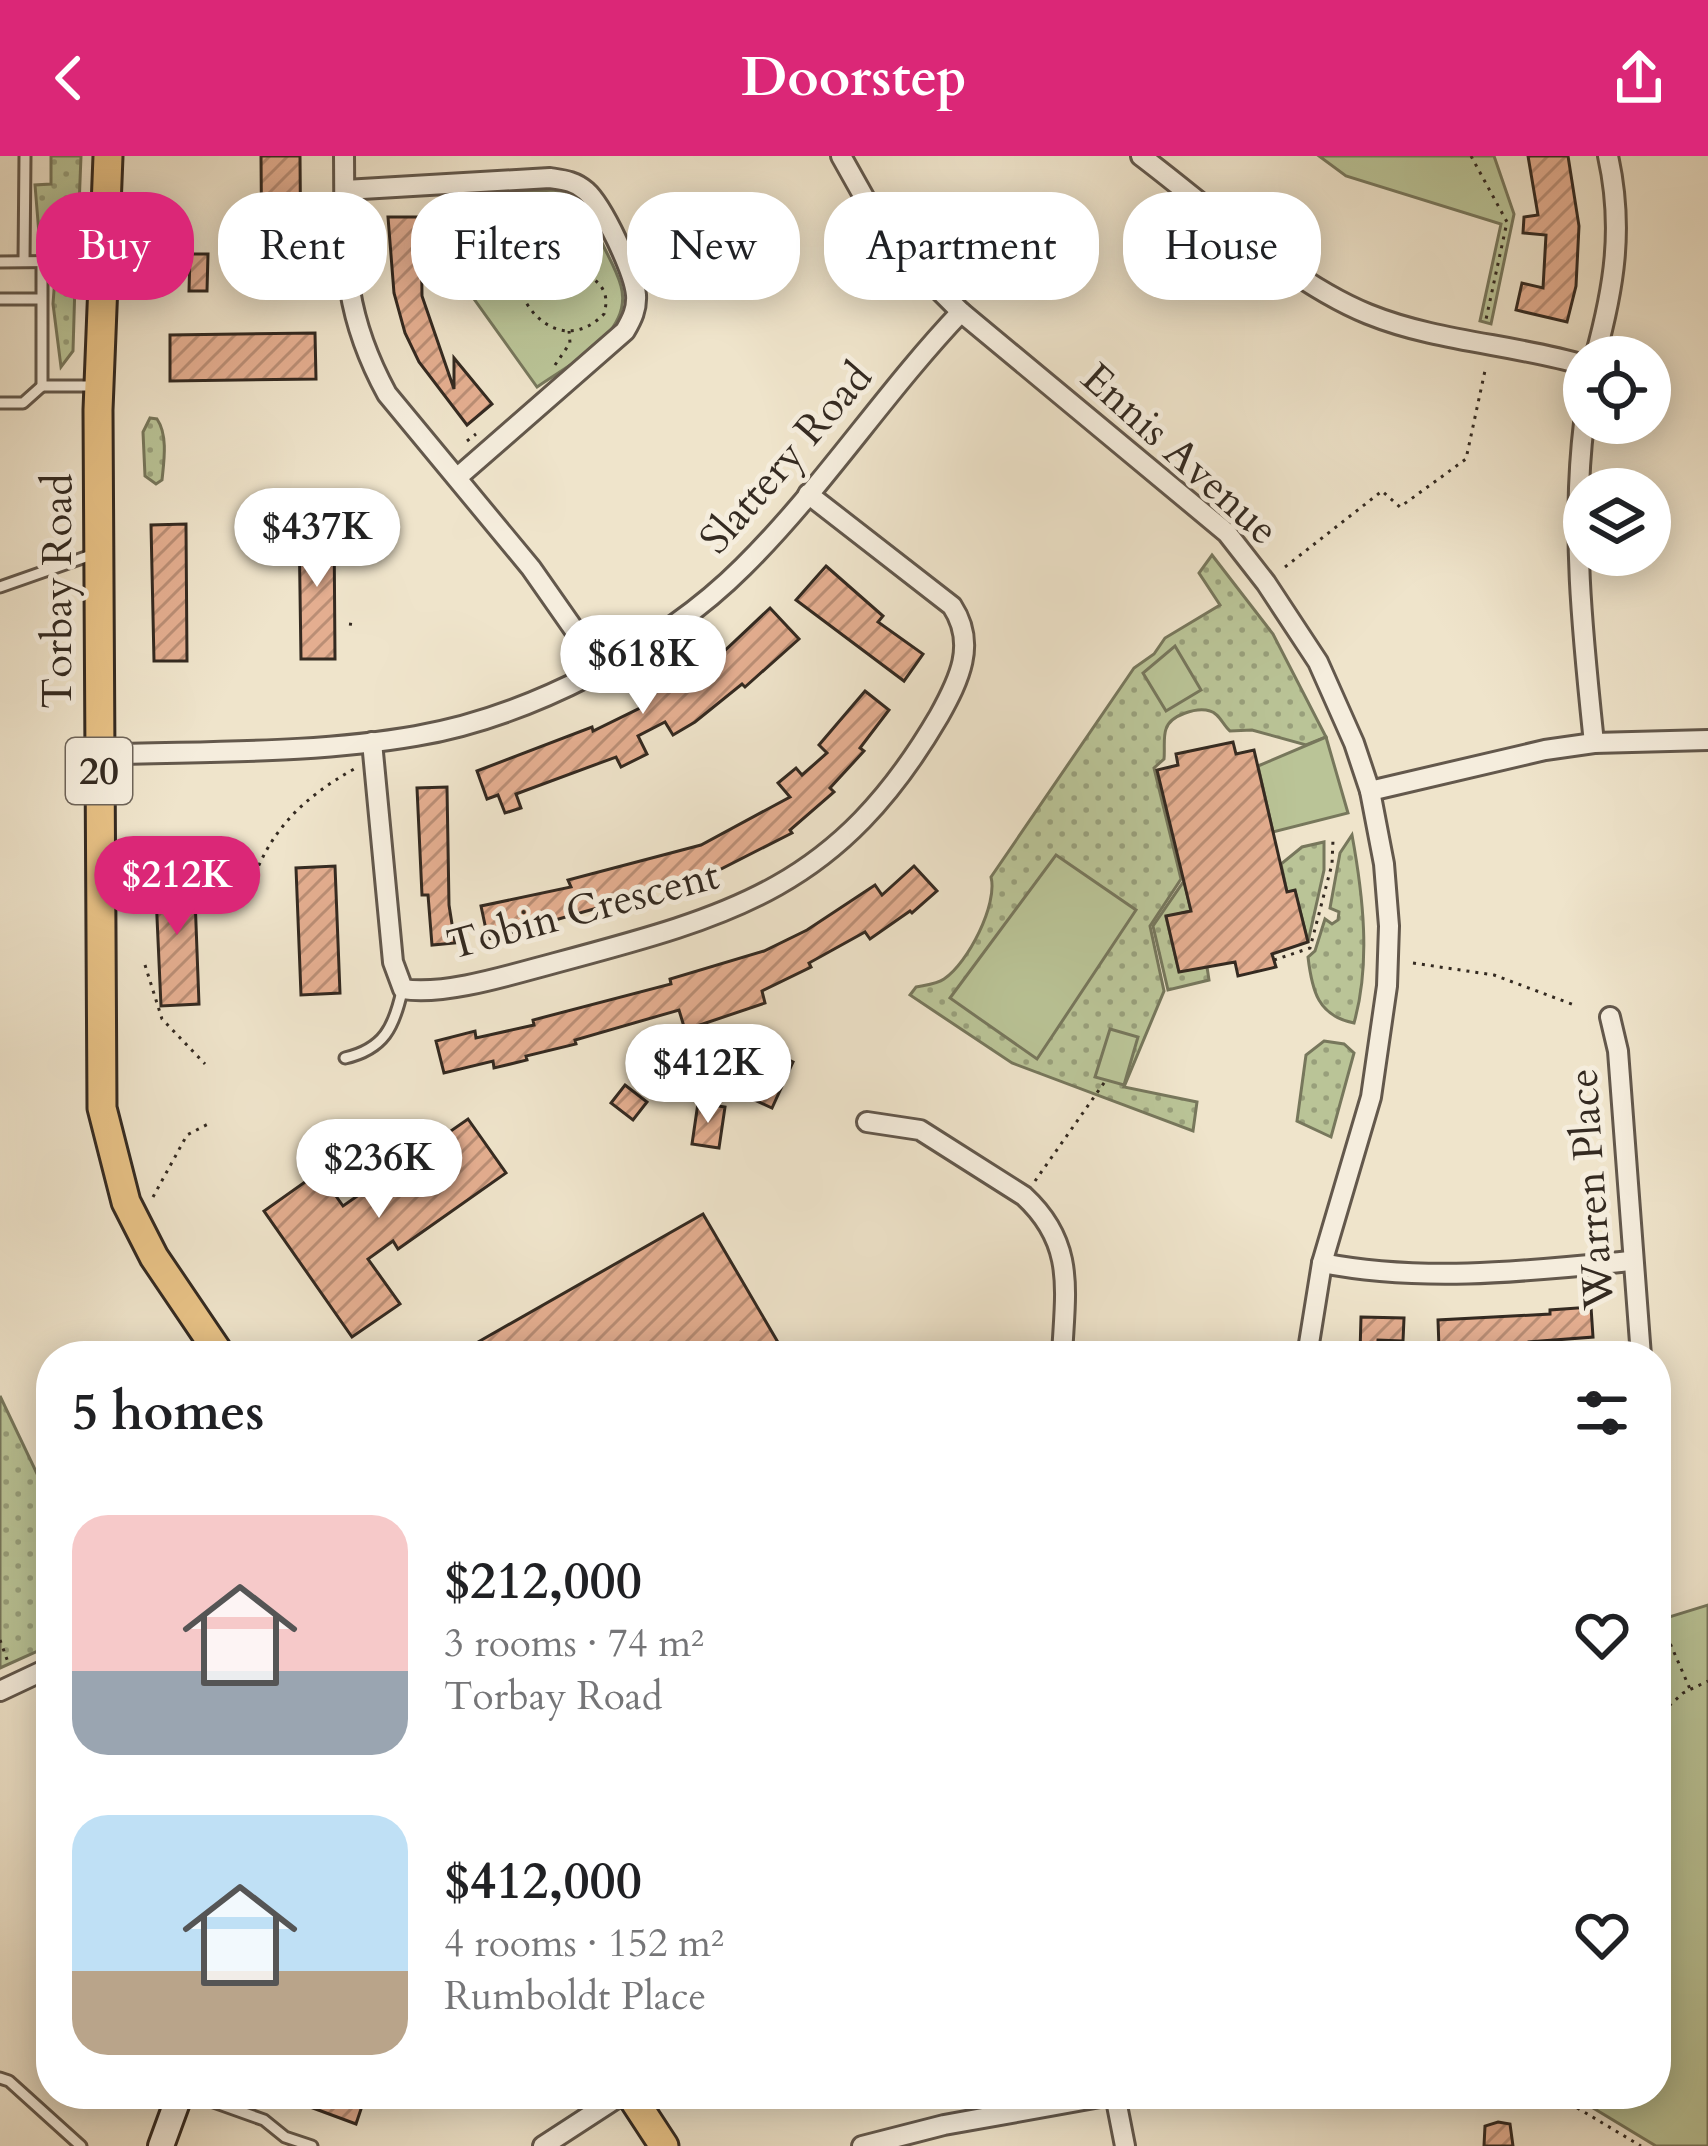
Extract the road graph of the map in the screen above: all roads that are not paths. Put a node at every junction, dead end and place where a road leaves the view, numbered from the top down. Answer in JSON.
{"nodes":[{"id":1,"x":25,"y":156,"type":"edge"},
{"id":2,"x":108,"y":156,"type":"edge"},
{"id":3,"x":344,"y":156,"type":"edge"},
{"id":4,"x":841,"y":156,"type":"edge"},
{"id":5,"x":1141,"y":156,"type":"edge"},
{"id":6,"x":1608,"y":156,"type":"edge"},
{"id":7,"x":345,"y":190,"type":"junction"},
{"id":8,"x":106,"y":192,"type":"edge"},
{"id":9,"x":0,"y":262,"type":"edge"},
{"id":10,"x":25,"y":262,"type":"junction"},
{"id":11,"x":36,"y":262,"type":"edge"},
{"id":12,"x":0,"y":299,"type":"edge"},
{"id":13,"x":36,"y":299,"type":"edge"},
{"id":14,"x":41,"y":300,"type":"edge"},
{"id":15,"x":101,"y":300,"type":"edge"},
{"id":16,"x":962,"y":312,"type":"junction"},
{"id":17,"x":1601,"y":336,"type":"edge"},
{"id":18,"x":1563,"y":361,"type":"edge"},
{"id":19,"x":42,"y":386,"type":"junction"},
{"id":20,"x":98,"y":386,"type":"junction"},
{"id":21,"x":0,"y":403,"type":"edge"},
{"id":22,"x":1583,"y":444,"type":"edge"},
{"id":23,"x":459,"y":476,"type":"junction"},
{"id":24,"x":808,"y":494,"type":"junction"},
{"id":25,"x":100,"y":552,"type":"junction"},
{"id":26,"x":0,"y":586,"type":"edge"},
{"id":27,"x":601,"y":668,"type":"junction"},
{"id":28,"x":1708,"y":740,"type":"edge"},
{"id":29,"x":371,"y":742,"type":"junction"},
{"id":30,"x":1594,"y":743,"type":"junction"},
{"id":31,"x":99,"y":755,"type":"junction"},
{"id":32,"x":1370,"y":791,"type":"junction"},
{"id":33,"x":403,"y":988,"type":"junction"},
{"id":34,"x":1610,"y":1017,"type":"dead end"},
{"id":35,"x":345,"y":1058,"type":"dead end"},
{"id":36,"x":867,"y":1122,"type":"dead end"},
{"id":37,"x":1630,"y":1261,"type":"junction"},
{"id":38,"x":1322,"y":1263,"type":"junction"},
{"id":39,"x":211,"y":1341,"type":"edge"},
{"id":40,"x":1062,"y":1341,"type":"edge"},
{"id":41,"x":1309,"y":1341,"type":"edge"},
{"id":42,"x":1639,"y":1341,"type":"edge"},
{"id":43,"x":36,"y":1673,"type":"edge"},
{"id":44,"x":0,"y":1690,"type":"edge"},
{"id":45,"x":0,"y":2078,"type":"edge"},
{"id":46,"x":36,"y":2105,"type":"edge"},
{"id":47,"x":40,"y":2109,"type":"edge"},
{"id":48,"x":175,"y":2109,"type":"edge"},
{"id":49,"x":233,"y":2109,"type":"edge"},
{"id":50,"x":603,"y":2109,"type":"edge"},
{"id":51,"x":638,"y":2109,"type":"edge"},
{"id":52,"x":1033,"y":2109,"type":"edge"},
{"id":53,"x":1119,"y":2109,"type":"edge"},
{"id":54,"x":284,"y":2141,"type":"edge"},
{"id":55,"x":82,"y":2146,"type":"edge"},
{"id":56,"x":161,"y":2146,"type":"edge"},
{"id":57,"x":313,"y":2146,"type":"edge"},
{"id":58,"x":543,"y":2146,"type":"edge"},
{"id":59,"x":664,"y":2146,"type":"edge"},
{"id":60,"x":862,"y":2146,"type":"edge"},
{"id":61,"x":1125,"y":2146,"type":"edge"}],
"edges":[{"from":1,"to":10,"type":"lane"},
{"from":2,"to":8,"type":"main road","name":"Torbay Road","number":"20"},
{"from":3,"to":7,"type":"street"},
{"from":4,"to":16,"type":"street","name":"Ennis Avenue"},
{"from":5,"to":18,"type":"street"},
{"from":6,"to":17,"type":"street"},
{"from":7,"to":23,"type":"street"},
{"from":7,"to":23,"type":"street"},
{"from":9,"to":10,"type":"lane"},
{"from":10,"to":11,"type":"lane"},
{"from":12,"to":13,"type":"lane"},
{"from":14,"to":19,"type":"lane"},
{"from":15,"to":20,"type":"main road","name":"Torbay Road","number":"20"},
{"from":16,"to":24,"type":"street","name":"Slattery Road"},
{"from":16,"to":32,"type":"street","name":"Ennis Avenue"},
{"from":19,"to":20,"type":"lane"},
{"from":19,"to":21,"type":"lane"},
{"from":20,"to":25,"type":"main road","name":"Torbay Road","number":"20"},
{"from":22,"to":30,"type":"street"},
{"from":23,"to":27,"type":"street"},
{"from":24,"to":27,"type":"street","name":"Slattery Road"},
{"from":24,"to":33,"type":"street","name":"Tobin Crescent"},
{"from":25,"to":26,"type":"lane"},
{"from":25,"to":31,"type":"main road","name":"Torbay Road","number":"20"},
{"from":27,"to":29,"type":"street","name":"Slattery Road"},
{"from":28,"to":30,"type":"street"},
{"from":29,"to":31,"type":"street","name":"Slattery Road"},
{"from":29,"to":33,"type":"street","name":"Tobin Crescent"},
{"from":30,"to":32,"type":"street"},
{"from":31,"to":39,"type":"main road","name":"Torbay Road","number":"20"},
{"from":32,"to":38,"type":"street","name":"Ennis Avenue"},
{"from":33,"to":35,"type":"lane"},
{"from":34,"to":37,"type":"street","name":"Warren Place"},
{"from":36,"to":40,"type":"street"},
{"from":37,"to":38,"type":"street"},
{"from":37,"to":42,"type":"street","name":"Warren Place"},
{"from":38,"to":41,"type":"street","name":"Ennis Avenue"},
{"from":43,"to":44,"type":"street"},
{"from":45,"to":46,"type":"lane"},
{"from":47,"to":55,"type":"lane"},
{"from":48,"to":56,"type":"main road"},
{"from":49,"to":54,"type":"lane"},
{"from":50,"to":58,"type":"street"},
{"from":51,"to":59,"type":"main road"},
{"from":52,"to":60,"type":"street"},
{"from":53,"to":61,"type":"street"},
{"from":54,"to":57,"type":"lane"}]}
